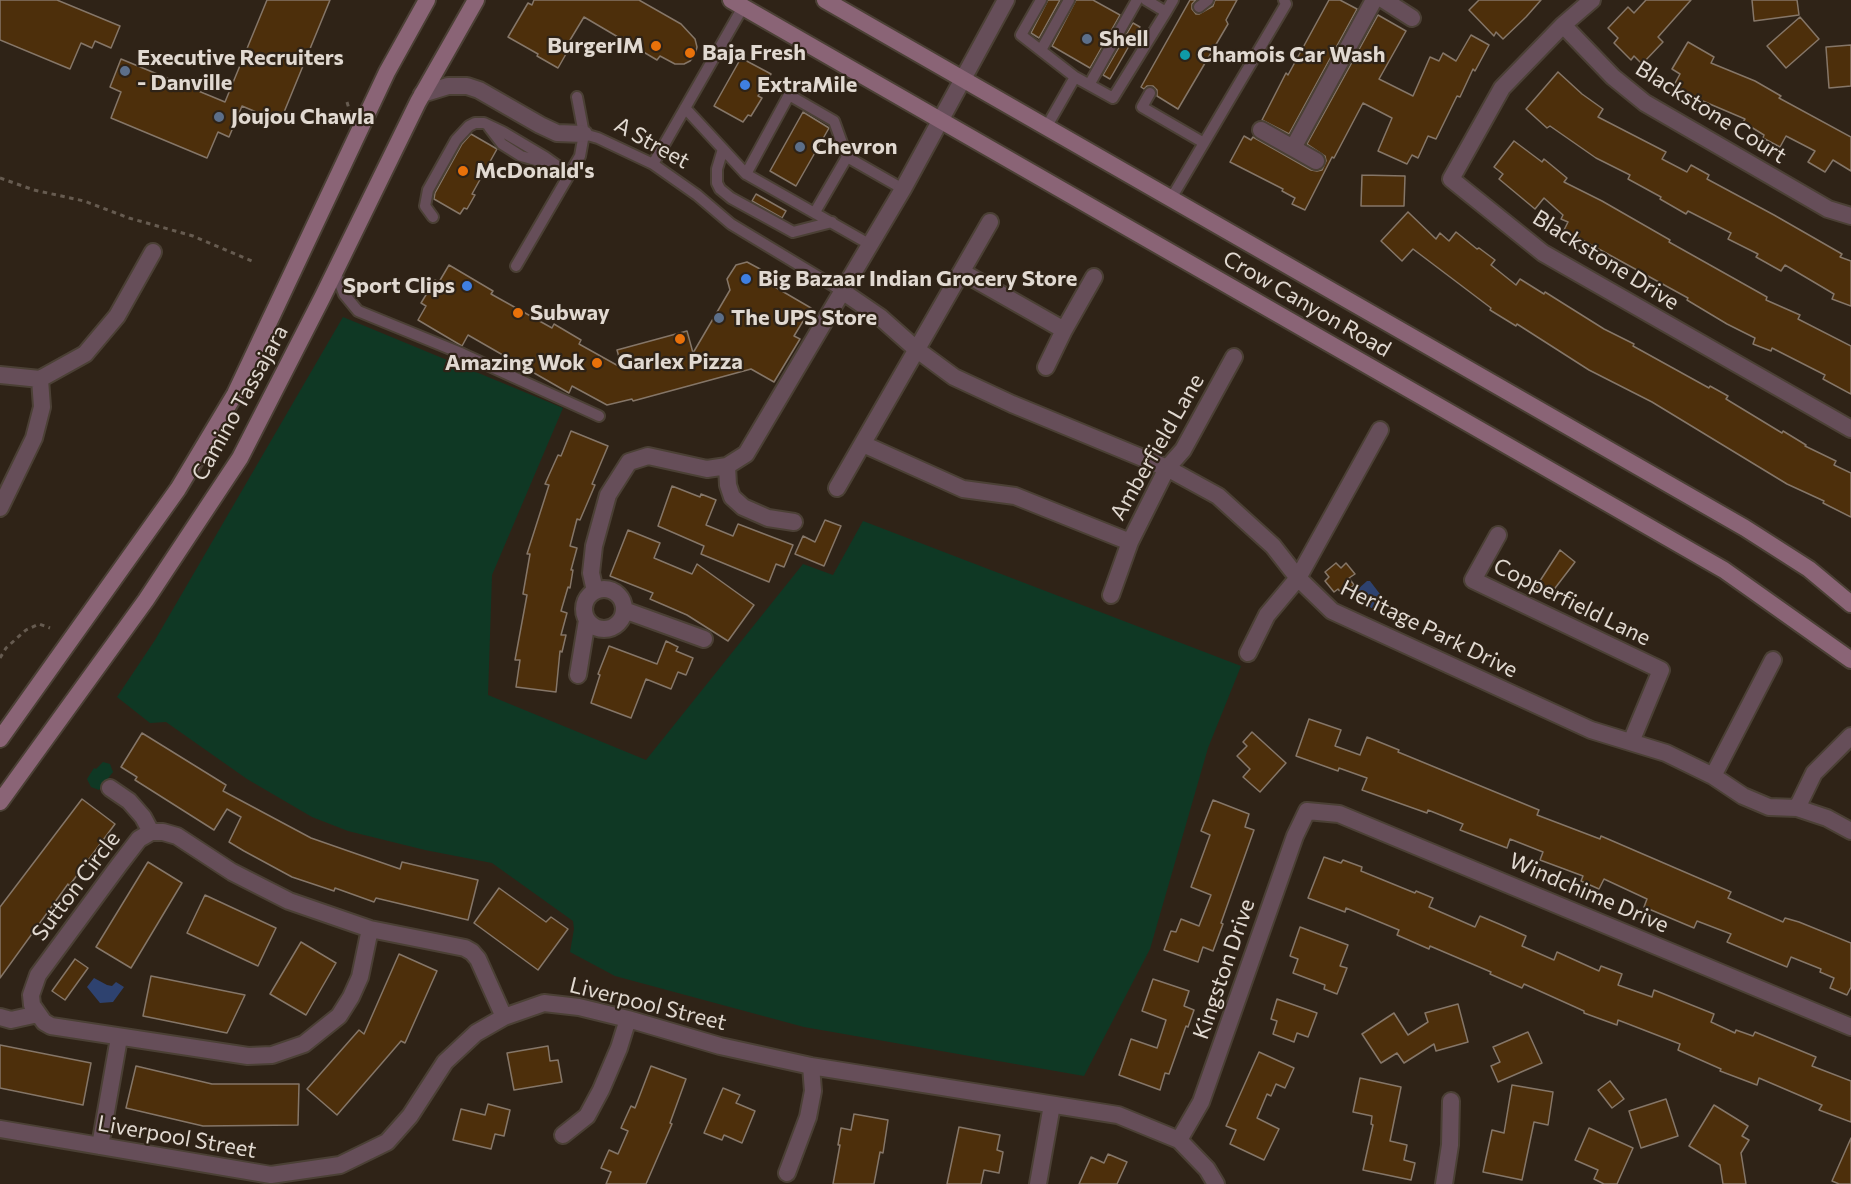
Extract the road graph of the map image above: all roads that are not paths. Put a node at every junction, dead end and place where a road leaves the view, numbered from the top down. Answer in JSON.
{"nodes":[{"id":1,"x":427,"y":0,"type":"edge"},
{"id":2,"x":476,"y":0,"type":"edge"},
{"id":3,"x":825,"y":0,"type":"edge"},
{"id":4,"x":1006,"y":0,"type":"edge"},
{"id":5,"x":1041,"y":0,"type":"edge"},
{"id":6,"x":1069,"y":0,"type":"edge"},
{"id":7,"x":1137,"y":0,"type":"edge"},
{"id":8,"x":1146,"y":0,"type":"edge"},
{"id":9,"x":1173,"y":0,"type":"edge"},
{"id":10,"x":1284,"y":0,"type":"edge"},
{"id":11,"x":1374,"y":0,"type":"edge"},
{"id":12,"x":1384,"y":0,"type":"edge"},
{"id":13,"x":1592,"y":0,"type":"edge"},
{"id":14,"x":737,"y":3,"type":"edge"},
{"id":15,"x":1166,"y":12,"type":"junction"},
{"id":16,"x":1412,"y":18,"type":"dead end"},
{"id":17,"x":1563,"y":25,"type":"junction"},
{"id":18,"x":1041,"y":50,"type":"junction"},
{"id":19,"x":1075,"y":77,"type":"junction"},
{"id":20,"x":963,"y":78,"type":"junction"},
{"id":21,"x":1089,"y":85,"type":"junction"},
{"id":22,"x":1150,"y":93,"type":"dead end"},
{"id":23,"x":422,"y":94,"type":"junction"},
{"id":24,"x":577,"y":97,"type":"dead end"},
{"id":25,"x":685,"y":108,"type":"junction"},
{"id":26,"x":940,"y":118,"type":"junction"},
{"id":27,"x":1047,"y":126,"type":"junction"},
{"id":28,"x":1261,"y":130,"type":"dead end"},
{"id":29,"x":584,"y":135,"type":"junction"},
{"id":30,"x":1204,"y":143,"type":"junction"},
{"id":31,"x":723,"y":148,"type":"junction"},
{"id":32,"x":1293,"y":148,"type":"junction"},
{"id":33,"x":847,"y":157,"type":"junction"},
{"id":34,"x":1316,"y":161,"type":"dead end"},
{"id":35,"x":653,"y":164,"type":"junction"},
{"id":36,"x":569,"y":174,"type":"junction"},
{"id":37,"x":747,"y":174,"type":"junction"},
{"id":38,"x":903,"y":189,"type":"junction"},
{"id":39,"x":1172,"y":197,"type":"junction"},
{"id":40,"x":815,"y":212,"type":"junction"},
{"id":41,"x":1851,"y":216,"type":"edge"},
{"id":42,"x":433,"y":217,"type":"dead end"},
{"id":43,"x":832,"y":222,"type":"junction"},
{"id":44,"x":990,"y":222,"type":"dead end"},
{"id":45,"x":869,"y":244,"type":"junction"},
{"id":46,"x":153,"y":252,"type":"dead end"},
{"id":47,"x":516,"y":266,"type":"dead end"},
{"id":48,"x":335,"y":272,"type":"junction"},
{"id":49,"x":962,"y":272,"type":"junction"},
{"id":50,"x":1094,"y":277,"type":"dead end"},
{"id":51,"x":842,"y":291,"type":"junction"},
{"id":52,"x":1064,"y":330,"type":"junction"},
{"id":53,"x":916,"y":349,"type":"junction"},
{"id":54,"x":1234,"y":357,"type":"dead end"},
{"id":55,"x":1046,"y":367,"type":"dead end"},
{"id":56,"x":0,"y":375,"type":"edge"},
{"id":57,"x":40,"y":379,"type":"junction"},
{"id":58,"x":599,"y":416,"type":"dead end"},
{"id":59,"x":1851,"y":429,"type":"edge"},
{"id":60,"x":1380,"y":430,"type":"dead end"},
{"id":61,"x":863,"y":444,"type":"junction"},
{"id":62,"x":727,"y":466,"type":"junction"},
{"id":63,"x":1167,"y":468,"type":"junction"},
{"id":64,"x":837,"y":488,"type":"dead end"},
{"id":65,"x":0,"y":508,"type":"edge"},
{"id":66,"x":794,"y":522,"type":"dead end"},
{"id":67,"x":1498,"y":535,"type":"dead end"},
{"id":68,"x":1130,"y":542,"type":"junction"},
{"id":69,"x":1298,"y":578,"type":"junction"},
{"id":70,"x":595,"y":591,"type":"junction"},
{"id":71,"x":1111,"y":595,"type":"dead end"},
{"id":72,"x":1851,"y":604,"type":"edge"},
{"id":73,"x":624,"y":610,"type":"junction"},
{"id":74,"x":587,"y":620,"type":"junction"},
{"id":75,"x":704,"y":639,"type":"dead end"},
{"id":76,"x":1248,"y":653,"type":"dead end"},
{"id":77,"x":1773,"y":660,"type":"dead end"},
{"id":78,"x":1851,"y":660,"type":"edge"},
{"id":79,"x":578,"y":675,"type":"dead end"},
{"id":80,"x":1851,"y":736,"type":"edge"},
{"id":81,"x":0,"y":739,"type":"edge"},
{"id":82,"x":1631,"y":742,"type":"junction"},
{"id":83,"x":1713,"y":776,"type":"junction"},
{"id":84,"x":110,"y":788,"type":"dead end"},
{"id":85,"x":0,"y":802,"type":"edge"},
{"id":86,"x":1797,"y":808,"type":"junction"},
{"id":87,"x":1307,"y":811,"type":"joint"},
{"id":88,"x":1851,"y":831,"type":"edge"},
{"id":89,"x":151,"y":832,"type":"junction"},
{"id":90,"x":370,"y":929,"type":"junction"},
{"id":91,"x":38,"y":1014,"type":"junction"},
{"id":92,"x":0,"y":1017,"type":"edge"},
{"id":93,"x":504,"y":1017,"type":"junction"},
{"id":94,"x":628,"y":1019,"type":"junction"},
{"id":95,"x":1851,"y":1027,"type":"edge"},
{"id":96,"x":119,"y":1038,"type":"junction"},
{"id":97,"x":811,"y":1066,"type":"junction"},
{"id":98,"x":1451,"y":1101,"type":"dead end"},
{"id":99,"x":1052,"y":1105,"type":"junction"},
{"id":100,"x":0,"y":1130,"type":"edge"},
{"id":101,"x":563,"y":1135,"type":"dead end"},
{"id":102,"x":1179,"y":1140,"type":"junction"},
{"id":103,"x":100,"y":1146,"type":"junction"},
{"id":104,"x":787,"y":1173,"type":"dead end"},
{"id":105,"x":1038,"y":1184,"type":"edge"},
{"id":106,"x":1216,"y":1184,"type":"edge"},
{"id":107,"x":1444,"y":1184,"type":"edge"}],
"edges":[{"from":1,"to":81,"type":"main road","name":"Camino Tassajara"},
{"from":2,"to":23,"type":"main road","name":"Camino Tassajara"},
{"from":3,"to":20,"type":"main road","name":"Crow Canyon Road"},
{"from":4,"to":20,"type":"street"},
{"from":5,"to":18,"type":"lane"},
{"from":6,"to":18,"type":"lane"},
{"from":7,"to":21,"type":"lane"},
{"from":8,"to":15,"type":"lane"},
{"from":9,"to":15,"type":"lane"},
{"from":10,"to":30,"type":"lane"},
{"from":11,"to":32,"type":"street"},
{"from":12,"to":16,"type":"street"},
{"from":13,"to":17,"type":"street","name":"Blackstone Drive"},
{"from":14,"to":25,"type":"lane"},
{"from":14,"to":26,"type":"main road","name":"Crow Canyon Road"},
{"from":15,"to":21,"type":"lane"},
{"from":17,"to":41,"type":"street","name":"Blackstone Court"},
{"from":17,"to":59,"type":"street","name":"Blackstone Drive"},
{"from":18,"to":19,"type":"lane"},
{"from":19,"to":21,"type":"lane"},
{"from":19,"to":27,"type":"lane"},
{"from":20,"to":26,"type":"street"},
{"from":20,"to":27,"type":"main road","name":"Crow Canyon Road"},
{"from":22,"to":30,"type":"lane"},
{"from":23,"to":29,"type":"street","name":"A Street"},
{"from":23,"to":48,"type":"main road","name":"Camino Tassajara"},
{"from":24,"to":29,"type":"lane"},
{"from":25,"to":31,"type":"lane"},
{"from":25,"to":35,"type":"lane"},
{"from":26,"to":38,"type":"street"},
{"from":26,"to":78,"type":"main road","name":"Crow Canyon Road"},
{"from":27,"to":39,"type":"main road","name":"Crow Canyon Road"},
{"from":28,"to":32,"type":"street"},
{"from":29,"to":35,"type":"lane","name":"A Street"},
{"from":29,"to":36,"type":"lane"},
{"from":30,"to":39,"type":"lane"},
{"from":31,"to":37,"type":"lane"},
{"from":31,"to":43,"type":"lane"},
{"from":32,"to":34,"type":"street"},
{"from":33,"to":37,"type":"lane"},
{"from":33,"to":38,"type":"lane"},
{"from":33,"to":40,"type":"lane"},
{"from":35,"to":51,"type":"lane","name":"A Street"},
{"from":36,"to":42,"type":"lane"},
{"from":36,"to":47,"type":"lane"},
{"from":37,"to":40,"type":"lane"},
{"from":38,"to":45,"type":"street"},
{"from":39,"to":72,"type":"main road","name":"Crow Canyon Road"},
{"from":40,"to":43,"type":"lane"},
{"from":43,"to":45,"type":"lane"},
{"from":44,"to":49,"type":"street"},
{"from":45,"to":51,"type":"street"},
{"from":46,"to":57,"type":"street"},
{"from":48,"to":58,"type":"lane"},
{"from":48,"to":85,"type":"main road","name":"Camino Tassajara"},
{"from":49,"to":52,"type":"street"},
{"from":49,"to":53,"type":"street"},
{"from":50,"to":52,"type":"street"},
{"from":51,"to":53,"type":"street","name":"Heritage Park Drive"},
{"from":51,"to":62,"type":"street"},
{"from":52,"to":55,"type":"street"},
{"from":53,"to":61,"type":"street"},
{"from":53,"to":63,"type":"street","name":"Heritage Park Drive"},
{"from":54,"to":63,"type":"street","name":"Amberfield Lane"},
{"from":56,"to":57,"type":"street"},
{"from":57,"to":65,"type":"street"},
{"from":60,"to":69,"type":"street"},
{"from":61,"to":64,"type":"street"},
{"from":61,"to":68,"type":"street"},
{"from":62,"to":66,"type":"street"},
{"from":62,"to":70,"type":"street"},
{"from":63,"to":68,"type":"street","name":"Amberfield Lane"},
{"from":63,"to":69,"type":"street","name":"Heritage Park Drive"},
{"from":67,"to":82,"type":"street","name":"Copperfield Lane"},
{"from":68,"to":71,"type":"street","name":"Amberfield Lane"},
{"from":69,"to":76,"type":"street"},
{"from":69,"to":82,"type":"street","name":"Heritage Park Drive"},
{"from":70,"to":73,"type":"street"},
{"from":70,"to":74,"type":"street"},
{"from":73,"to":74,"type":"street"},
{"from":73,"to":75,"type":"street"},
{"from":74,"to":79,"type":"street"},
{"from":77,"to":83,"type":"street"},
{"from":80,"to":86,"type":"street"},
{"from":82,"to":83,"type":"street","name":"Heritage Park Drive"},
{"from":83,"to":86,"type":"street","name":"Heritage Park Drive"},
{"from":84,"to":89,"type":"street"},
{"from":86,"to":88,"type":"street","name":"Heritage Park Drive"},
{"from":87,"to":95,"type":"street","name":"Windchime Drive"},
{"from":87,"to":102,"type":"street","name":"Kingston Drive"},
{"from":89,"to":90,"type":"street","name":"Sutton Circle"},
{"from":89,"to":91,"type":"street","name":"Sutton Circle"},
{"from":90,"to":93,"type":"street","name":"Sutton Circle"},
{"from":90,"to":96,"type":"street"},
{"from":91,"to":92,"type":"street"},
{"from":91,"to":96,"type":"street"},
{"from":93,"to":94,"type":"street","name":"Liverpool Street"},
{"from":93,"to":103,"type":"street","name":"Liverpool Street"},
{"from":94,"to":97,"type":"street","name":"Liverpool Street"},
{"from":94,"to":101,"type":"street"},
{"from":96,"to":103,"type":"street"},
{"from":97,"to":99,"type":"street","name":"Liverpool Street"},
{"from":97,"to":104,"type":"street"},
{"from":98,"to":107,"type":"street"},
{"from":99,"to":102,"type":"street","name":"Liverpool Street"},
{"from":99,"to":105,"type":"street"},
{"from":100,"to":103,"type":"street","name":"Liverpool Street"},
{"from":102,"to":106,"type":"street","name":"Liverpool Street"}]}
